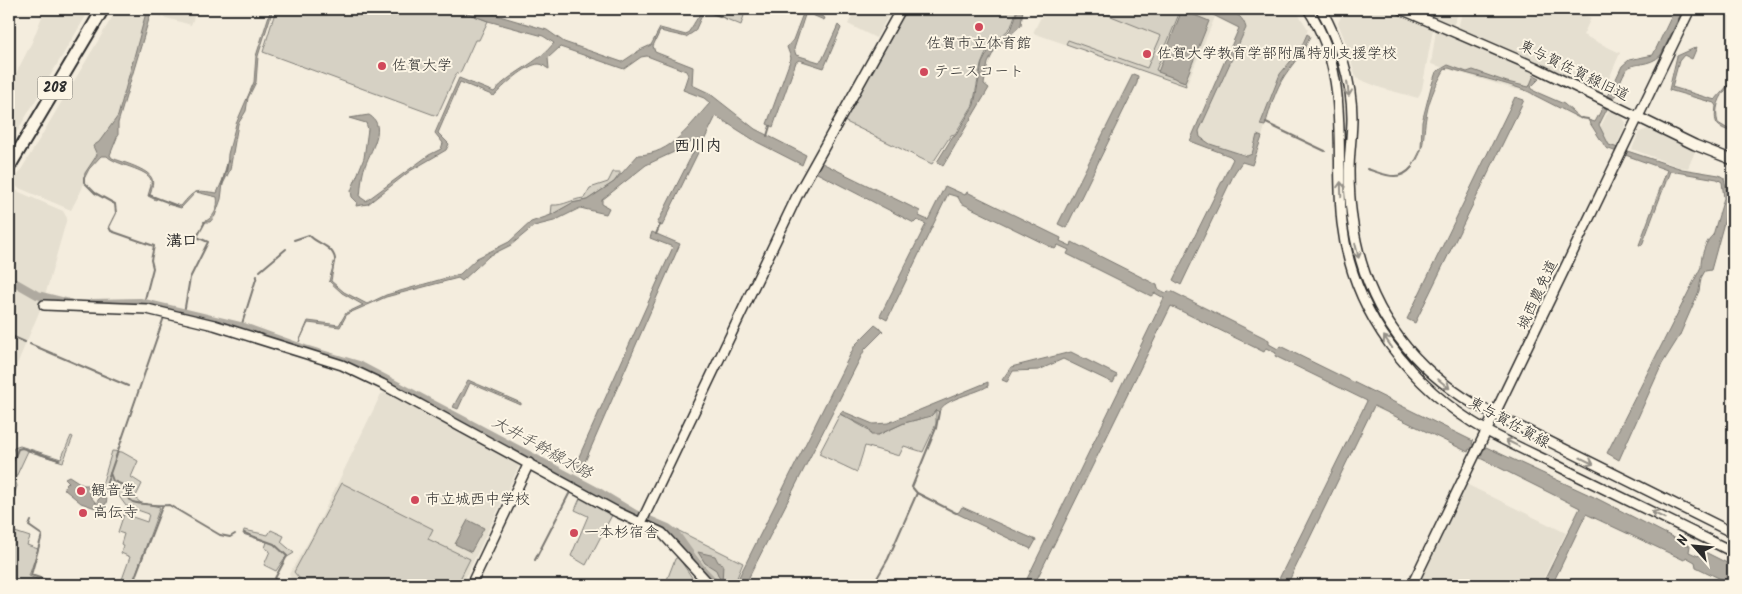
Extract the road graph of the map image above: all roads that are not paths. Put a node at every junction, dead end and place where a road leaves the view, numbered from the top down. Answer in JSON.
{"nodes":[{"id":1,"x":103,"y":9,"type":"edge"},
{"id":2,"x":901,"y":9,"type":"edge"},
{"id":3,"x":1322,"y":9,"type":"edge"},
{"id":4,"x":1401,"y":9,"type":"edge"},
{"id":5,"x":1690,"y":9,"type":"edge"},
{"id":6,"x":1310,"y":12,"type":"edge"},
{"id":7,"x":1638,"y":118,"type":"junction"},
{"id":8,"x":1733,"y":160,"type":"edge"},
{"id":9,"x":9,"y":167,"type":"edge"},
{"id":10,"x":44,"y":305,"type":"dead end"},
{"id":11,"x":1495,"y":416,"type":"junction"},
{"id":12,"x":1487,"y":431,"type":"junction"},
{"id":13,"x":529,"y":463,"type":"junction"},
{"id":14,"x":642,"y":519,"type":"junction"},
{"id":15,"x":1733,"y":533,"type":"edge"},
{"id":16,"x":1733,"y":552,"type":"edge"},
{"id":17,"x":471,"y":585,"type":"edge"},
{"id":18,"x":710,"y":585,"type":"edge"},
{"id":19,"x":1412,"y":585,"type":"edge"}],
"edges":[{"from":1,"to":9,"type":"highway","number":"208"},
{"from":2,"to":14,"type":"street"},
{"from":3,"to":6,"type":"street"},
{"from":3,"to":11,"type":"street","name":"東与賀佐賀線","one_way":true},
{"from":4,"to":7,"type":"street","name":"東与賀佐賀線旧道"},
{"from":5,"to":7,"type":"street","name":"城西農免道"},
{"from":12,"to":6,"type":"street","name":"東与賀佐賀線","one_way":true},
{"from":7,"to":8,"type":"street","name":"東与賀佐賀線旧道"},
{"from":7,"to":11,"type":"street","name":"城西農免道"},
{"from":10,"to":13,"type":"street"},
{"from":11,"to":12,"type":"street","name":"城西農免道"},
{"from":11,"to":15,"type":"street","name":"東与賀佐賀線","one_way":true},
{"from":16,"to":12,"type":"street","name":"東与賀佐賀線","one_way":true},
{"from":12,"to":19,"type":"street","name":"城西農免道"},
{"from":13,"to":14,"type":"street"},
{"from":13,"to":17,"type":"street"},
{"from":14,"to":18,"type":"street"}]}
